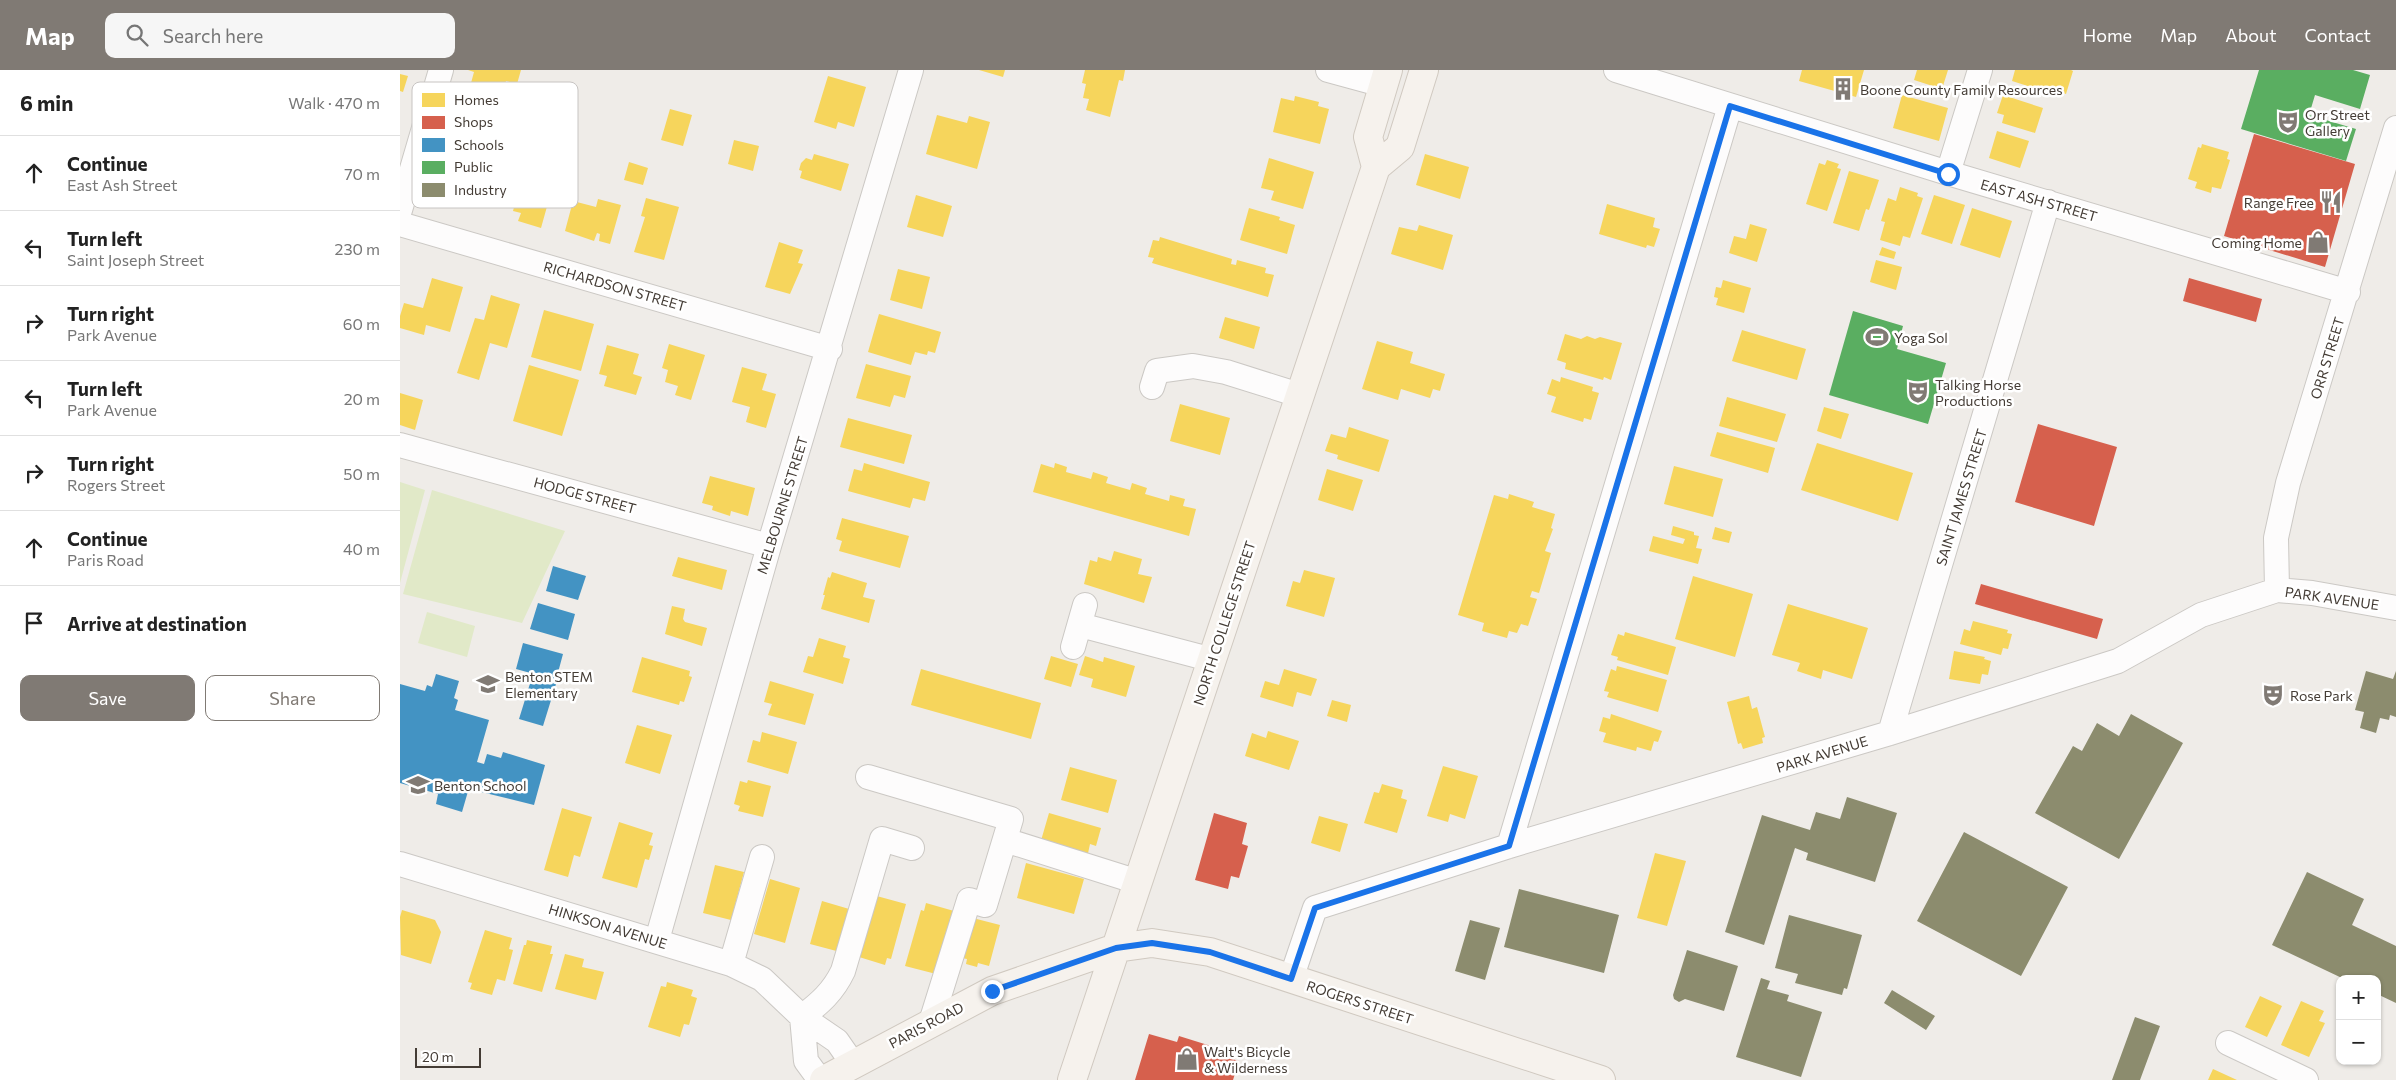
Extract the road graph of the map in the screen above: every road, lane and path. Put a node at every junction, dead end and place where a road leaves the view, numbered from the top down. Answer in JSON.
{"nodes":[{"id":1,"x":441,"y":70,"type":"edge"},
{"id":2,"x":912,"y":70,"type":"edge"},
{"id":3,"x":1328,"y":70,"type":"edge"},
{"id":4,"x":1424,"y":70,"type":"edge"},
{"id":5,"x":1616,"y":70,"type":"edge"},
{"id":6,"x":1980,"y":70,"type":"edge"},
{"id":7,"x":1386,"y":77,"type":"edge"},
{"id":8,"x":437,"y":82,"type":"edge"},
{"id":9,"x":1730,"y":106,"type":"junction"},
{"id":10,"x":2396,"y":128,"type":"edge"},
{"id":11,"x":1376,"y":167,"type":"junction"},
{"id":12,"x":412,"y":169,"type":"edge"},
{"id":13,"x":1948,"y":174,"type":"junction"},
{"id":14,"x":2048,"y":202,"type":"junction"},
{"id":15,"x":400,"y":210,"type":"edge"},
{"id":16,"x":400,"y":224,"type":"edge"},
{"id":17,"x":2348,"y":292,"type":"junction"},
{"id":18,"x":830,"y":349,"type":"junction"},
{"id":19,"x":1152,"y":387,"type":"dead end"},
{"id":20,"x":1299,"y":395,"type":"junction"},
{"id":21,"x":400,"y":445,"type":"edge"},
{"id":22,"x":769,"y":546,"type":"junction"},
{"id":23,"x":2277,"y":590,"type":"junction"},
{"id":24,"x":2396,"y":608,"type":"edge"},
{"id":25,"x":1079,"y":625,"type":"dead end"},
{"id":26,"x":1213,"y":660,"type":"junction"},
{"id":27,"x":1890,"y":733,"type":"junction"},
{"id":28,"x":868,"y":777,"type":"dead end"},
{"id":29,"x":1004,"y":840,"type":"junction"},
{"id":30,"x":1509,"y":846,"type":"junction"},
{"id":31,"x":912,"y":848,"type":"dead end"},
{"id":32,"x":762,"y":857,"type":"dead end"},
{"id":33,"x":400,"y":864,"type":"edge"},
{"id":34,"x":1138,"y":882,"type":"junction"},
{"id":35,"x":657,"y":940,"type":"junction"},
{"id":36,"x":1116,"y":948,"type":"junction"},
{"id":37,"x":731,"y":964,"type":"junction"},
{"id":38,"x":1291,"y":979,"type":"junction"},
{"id":39,"x":802,"y":1017,"type":"junction"},
{"id":40,"x":931,"y":1022,"type":"junction"},
{"id":41,"x":2228,"y":1043,"type":"dead end"},
{"id":42,"x":853,"y":1064,"type":"junction"},
{"id":43,"x":822,"y":1080,"type":"edge"},
{"id":44,"x":1072,"y":1080,"type":"edge"},
{"id":45,"x":1601,"y":1080,"type":"edge"},
{"id":46,"x":2306,"y":1080,"type":"edge"}],
"edges":[{"from":1,"to":8,"type":"street"},
{"from":2,"to":18,"type":"street","name":"MELBOURNE STREET"},
{"from":3,"to":7,"type":"street"},
{"from":4,"to":11,"type":"main road"},
{"from":5,"to":9,"type":"street","name":"EAST ASH STREET"},
{"from":6,"to":13,"type":"street"},
{"from":7,"to":11,"type":"main road"},
{"from":9,"to":13,"type":"street","name":"EAST ASH STREET"},
{"from":9,"to":30,"type":"street"},
{"from":10,"to":17,"type":"street","name":"ORR STREET"},
{"from":11,"to":20,"type":"main road","name":"NORTH COLLEGE STREET"},
{"from":12,"to":15,"type":"street"},
{"from":13,"to":14,"type":"street","name":"EAST ASH STREET"},
{"from":14,"to":17,"type":"street","name":"EAST ASH STREET"},
{"from":14,"to":27,"type":"street","name":"SAINT JAMES STREET"},
{"from":16,"to":18,"type":"street","name":"RICHARDSON STREET"},
{"from":17,"to":23,"type":"street","name":"ORR STREET"},
{"from":18,"to":22,"type":"street","name":"MELBOURNE STREET"},
{"from":19,"to":20,"type":"street"},
{"from":20,"to":26,"type":"main road","name":"NORTH COLLEGE STREET"},
{"from":21,"to":22,"type":"street","name":"HODGE STREET"},
{"from":22,"to":35,"type":"street","name":"MELBOURNE STREET"},
{"from":23,"to":24,"type":"street","name":"PARK AVENUE"},
{"from":23,"to":27,"type":"street","name":"PARK AVENUE"},
{"from":25,"to":26,"type":"street"},
{"from":26,"to":34,"type":"main road","name":"NORTH COLLEGE STREET"},
{"from":27,"to":30,"type":"street","name":"PARK AVENUE"},
{"from":28,"to":29,"type":"street"},
{"from":29,"to":34,"type":"street"},
{"from":29,"to":40,"type":"street"},
{"from":30,"to":38,"type":"street","name":"PARK AVENUE"},
{"from":31,"to":39,"type":"street"},
{"from":32,"to":37,"type":"street"},
{"from":33,"to":35,"type":"street","name":"HINKSON AVENUE"},
{"from":34,"to":36,"type":"main road","name":"NORTH COLLEGE STREET"},
{"from":35,"to":37,"type":"street","name":"HINKSON AVENUE"},
{"from":36,"to":38,"type":"main road","name":"ROGERS STREET"},
{"from":36,"to":40,"type":"main road","name":"PARIS ROAD"},
{"from":36,"to":44,"type":"main road","name":"NORTH COLLEGE STREET"},
{"from":37,"to":39,"type":"street","name":"HINKSON AVENUE"},
{"from":38,"to":45,"type":"main road","name":"ROGERS STREET"},
{"from":39,"to":42,"type":"street","name":"HINKSON AVENUE"},
{"from":39,"to":43,"type":"street"},
{"from":40,"to":42,"type":"main road","name":"PARIS ROAD"},
{"from":41,"to":46,"type":"street"},
{"from":42,"to":43,"type":"main road","name":"PARIS ROAD"}]}
